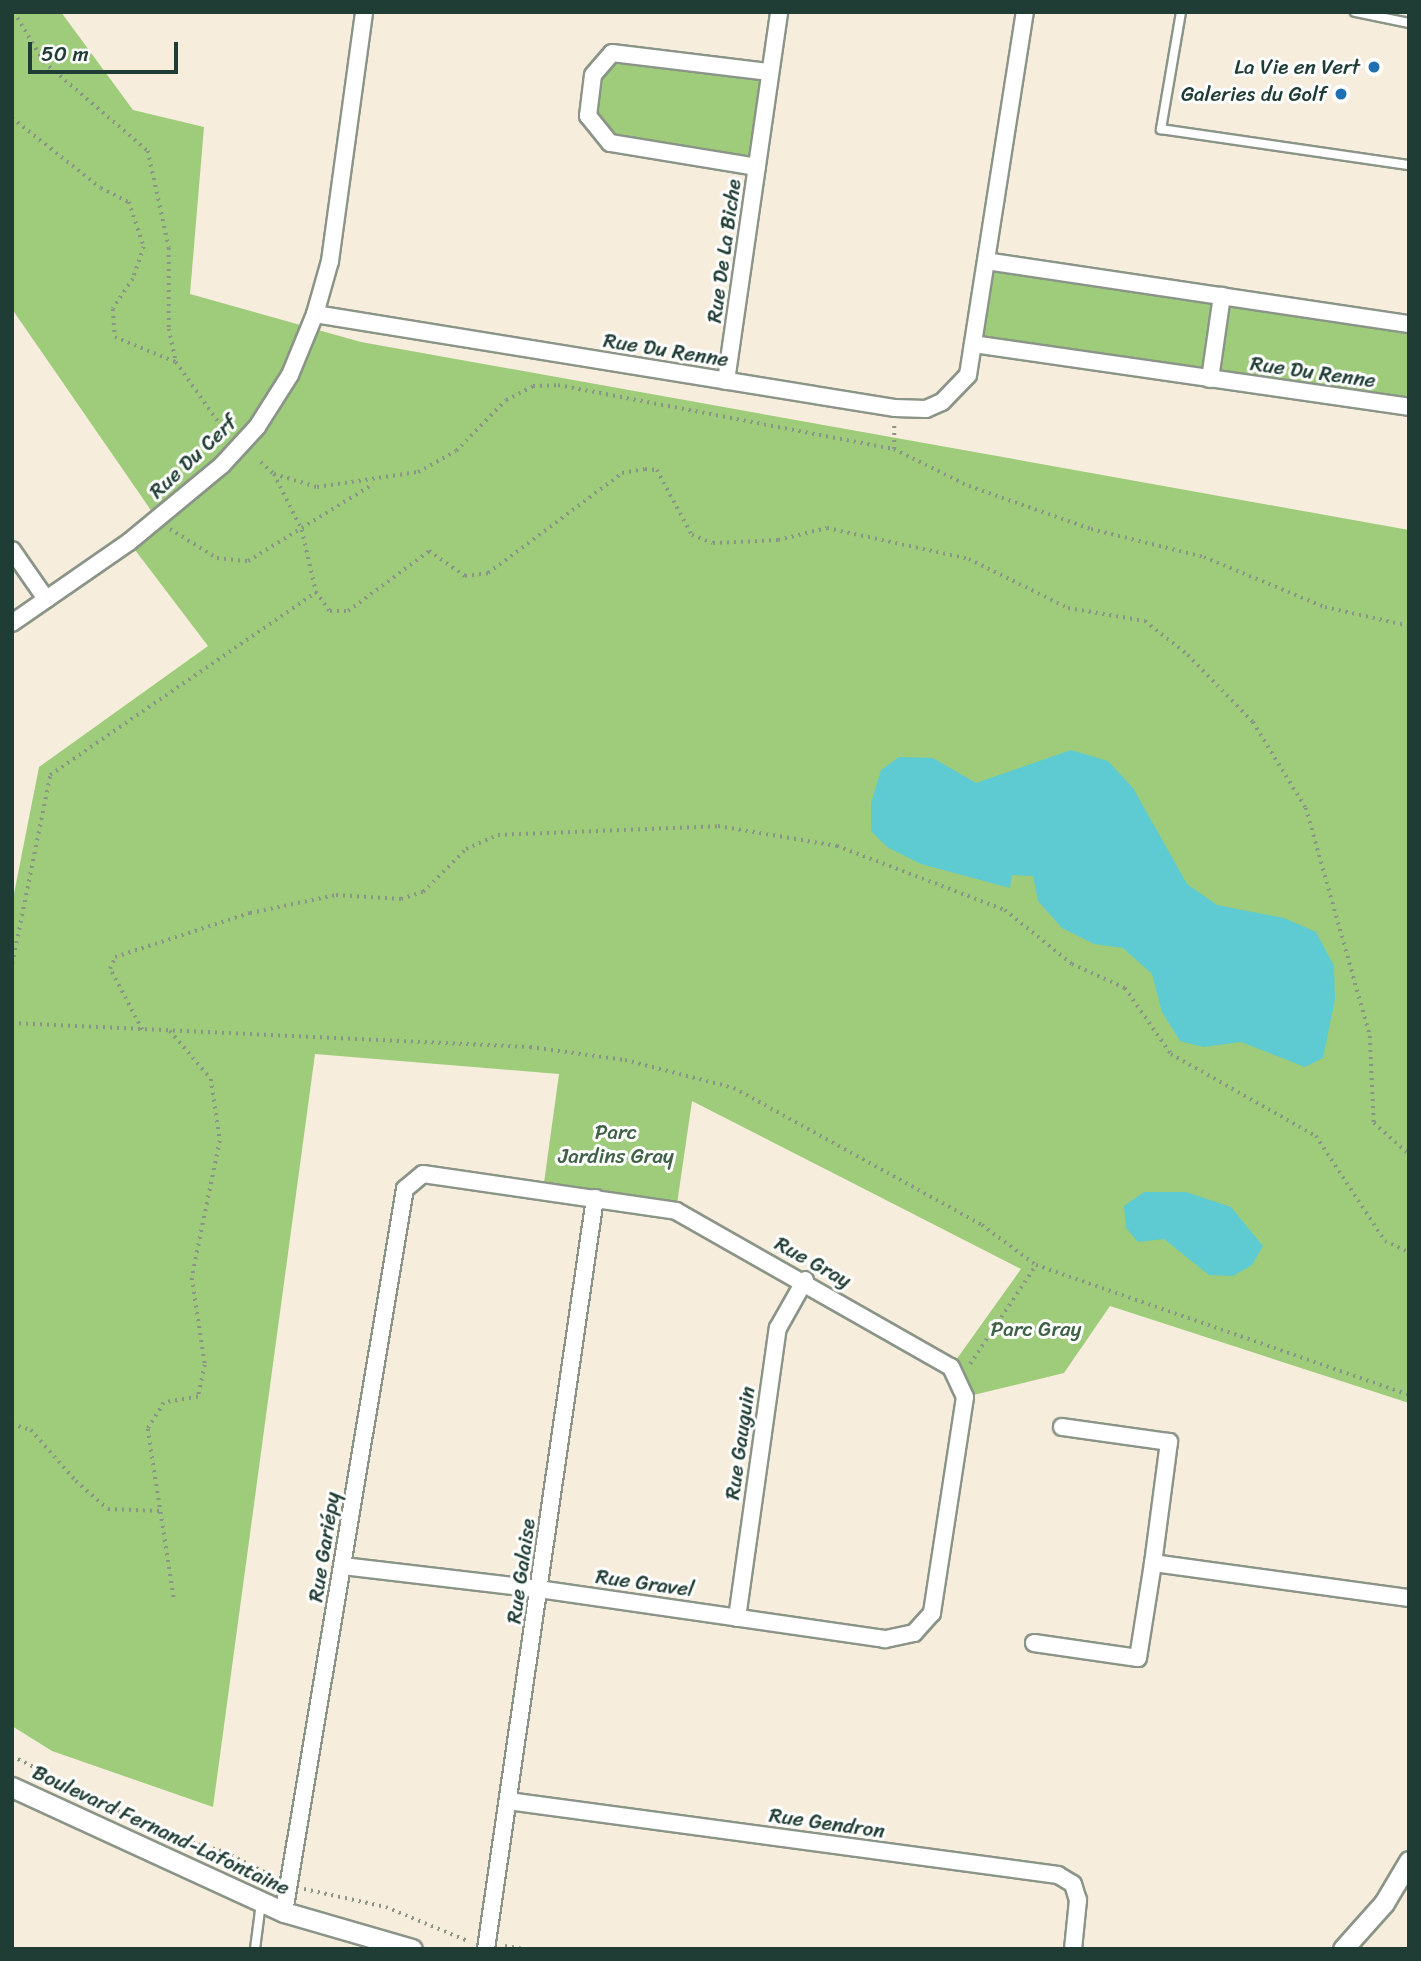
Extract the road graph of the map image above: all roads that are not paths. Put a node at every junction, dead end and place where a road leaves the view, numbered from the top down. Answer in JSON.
{"nodes":[{"id":1,"x":779,"y":12,"type":"edge"},
{"id":2,"x":1025,"y":12,"type":"edge"},
{"id":3,"x":1181,"y":12,"type":"edge"},
{"id":4,"x":1354,"y":12,"type":"edge"},
{"id":5,"x":358,"y":13,"type":"edge"},
{"id":6,"x":1409,"y":23,"type":"edge"},
{"id":7,"x":770,"y":72,"type":"junction"},
{"id":8,"x":1409,"y":165,"type":"edge"},
{"id":9,"x":757,"y":167,"type":"junction"},
{"id":10,"x":986,"y":261,"type":"junction"},
{"id":11,"x":1222,"y":296,"type":"junction"},
{"id":12,"x":315,"y":314,"type":"junction"},
{"id":13,"x":1409,"y":324,"type":"edge"},
{"id":14,"x":973,"y":344,"type":"junction"},
{"id":15,"x":1210,"y":379,"type":"junction"},
{"id":16,"x":726,"y":382,"type":"junction"},
{"id":17,"x":1409,"y":407,"type":"edge"},
{"id":18,"x":12,"y":550,"type":"edge"},
{"id":19,"x":46,"y":599,"type":"junction"},
{"id":20,"x":12,"y":623,"type":"edge"},
{"id":21,"x":405,"y":1189,"type":"joint"},
{"id":22,"x":595,"y":1198,"type":"junction"},
{"id":23,"x":805,"y":1280,"type":"junction"},
{"id":24,"x":1062,"y":1427,"type":"dead end"},
{"id":25,"x":1153,"y":1563,"type":"junction"},
{"id":26,"x":342,"y":1566,"type":"junction"},
{"id":27,"x":540,"y":1589,"type":"junction"},
{"id":28,"x":1409,"y":1598,"type":"edge"},
{"id":29,"x":932,"y":1613,"type":"joint"},
{"id":30,"x":737,"y":1618,"type":"junction"},
{"id":31,"x":1034,"y":1643,"type":"dead end"},
{"id":32,"x":12,"y":1787,"type":"edge"},
{"id":33,"x":508,"y":1801,"type":"junction"},
{"id":34,"x":1409,"y":1861,"type":"edge"},
{"id":35,"x":261,"y":1902,"type":"junction"},
{"id":36,"x":284,"y":1912,"type":"junction"},
{"id":37,"x":486,"y":1946,"type":"edge"},
{"id":38,"x":255,"y":1949,"type":"edge"},
{"id":39,"x":412,"y":1949,"type":"edge"},
{"id":40,"x":1073,"y":1949,"type":"edge"},
{"id":41,"x":1343,"y":1949,"type":"edge"}],
"edges":[{"from":1,"to":7,"type":"street","name":"Rue De La Biche"},
{"from":2,"to":10,"type":"street","name":"Rue Du Renne"},
{"from":3,"to":8,"type":"lane"},
{"from":4,"to":6,"type":"lane"},
{"from":5,"to":12,"type":"street","name":"Rue Du Cerf"},
{"from":7,"to":9,"type":"street","name":"Rue De La Biche"},
{"from":7,"to":9,"type":"street","name":"Rue De La Biche"},
{"from":9,"to":16,"type":"street","name":"Rue De La Biche"},
{"from":10,"to":11,"type":"street"},
{"from":10,"to":14,"type":"street","name":"Rue Du Renne"},
{"from":11,"to":13,"type":"street"},
{"from":11,"to":15,"type":"street"},
{"from":12,"to":16,"type":"street","name":"Rue Du Renne"},
{"from":12,"to":19,"type":"street","name":"Rue Du Cerf"},
{"from":14,"to":15,"type":"street","name":"Rue Du Renne"},
{"from":14,"to":16,"type":"street","name":"Rue Du Renne"},
{"from":15,"to":17,"type":"street","name":"Rue Du Renne"},
{"from":18,"to":19,"type":"street"},
{"from":19,"to":20,"type":"street","name":"Rue Du Cerf"},
{"from":21,"to":22,"type":"street","name":"Rue Gray"},
{"from":21,"to":26,"type":"street","name":"Rue Gariépy"},
{"from":22,"to":23,"type":"street","name":"Rue Gray"},
{"from":22,"to":27,"type":"street","name":"Rue Galaise"},
{"from":23,"to":29,"type":"street","name":"Rue Gray"},
{"from":23,"to":30,"type":"street","name":"Rue Gauguin"},
{"from":24,"to":25,"type":"street"},
{"from":25,"to":28,"type":"street"},
{"from":25,"to":31,"type":"street"},
{"from":26,"to":27,"type":"street","name":"Rue Gravel"},
{"from":26,"to":36,"type":"street","name":"Rue Gariépy"},
{"from":27,"to":30,"type":"street","name":"Rue Gravel"},
{"from":27,"to":33,"type":"street","name":"Rue Galaise"},
{"from":29,"to":30,"type":"street","name":"Rue Gravel"},
{"from":32,"to":35,"type":"street","name":"Boulevard Fernand-Lafontaine"},
{"from":33,"to":37,"type":"street","name":"Rue Galaise"},
{"from":33,"to":40,"type":"street","name":"Rue Gendron"},
{"from":34,"to":41,"type":"street"},
{"from":35,"to":36,"type":"street","name":"Boulevard Fernand-Lafontaine"},
{"from":35,"to":38,"type":"lane"},
{"from":36,"to":39,"type":"street","name":"Boulevard Fernand-Lafontaine"}]}
